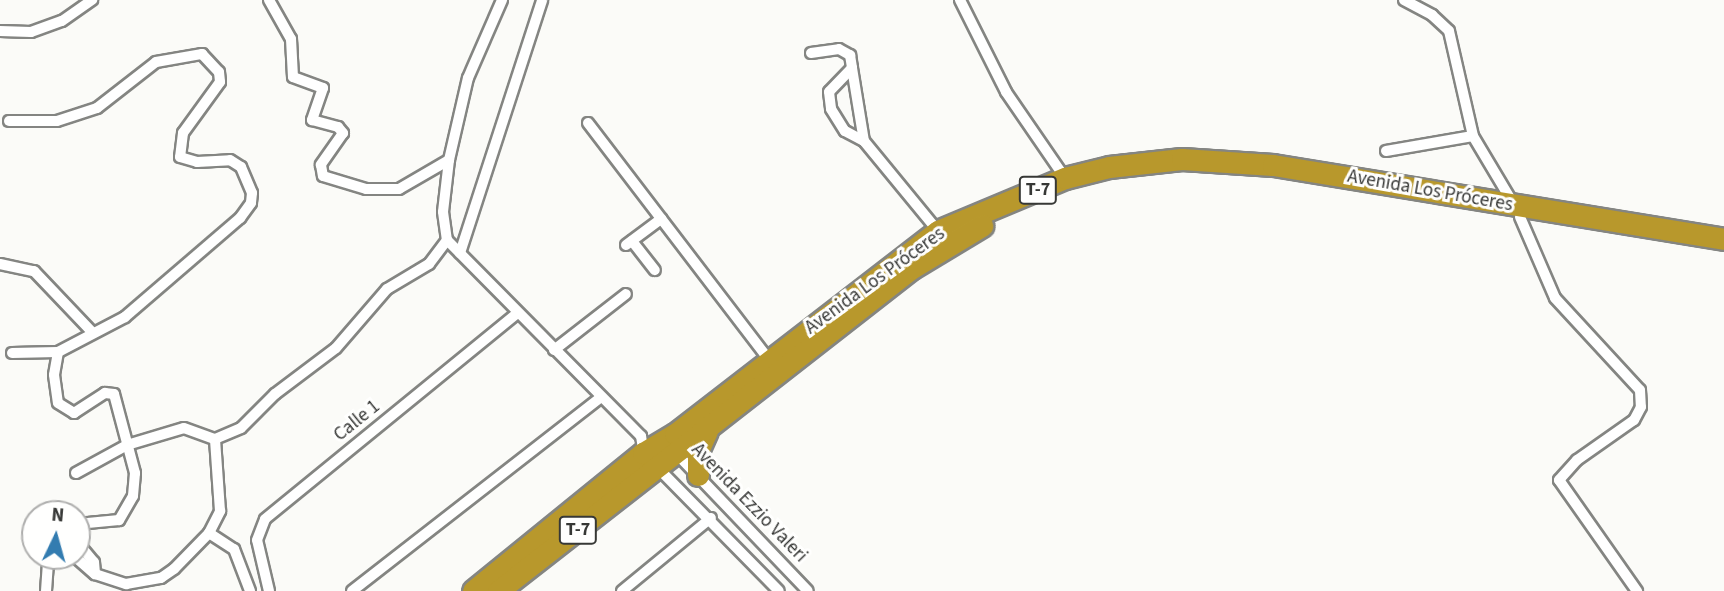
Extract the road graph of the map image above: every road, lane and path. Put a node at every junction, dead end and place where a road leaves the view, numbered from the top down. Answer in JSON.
{"nodes":[{"id":1,"x":92,"y":0,"type":"edge"},
{"id":2,"x":269,"y":0,"type":"edge"},
{"id":3,"x":502,"y":0,"type":"edge"},
{"id":4,"x":542,"y":0,"type":"edge"},
{"id":5,"x":960,"y":0,"type":"edge"},
{"id":6,"x":1404,"y":0,"type":"edge"},
{"id":7,"x":0,"y":31,"type":"edge"},
{"id":8,"x":811,"y":53,"type":"dead end"},
{"id":9,"x":852,"y":68,"type":"junction"},
{"id":10,"x":9,"y":121,"type":"dead end"},
{"id":11,"x":588,"y":123,"type":"dead end"},
{"id":12,"x":1473,"y":136,"type":"junction"},
{"id":13,"x":864,"y":141,"type":"junction"},
{"id":14,"x":1385,"y":151,"type":"dead end"},
{"id":15,"x":449,"y":160,"type":"junction"},
{"id":16,"x":1065,"y":178,"type":"junction"},
{"id":17,"x":1517,"y":212,"type":"junction"},
{"id":18,"x":661,"y":219,"type":"junction"},
{"id":19,"x":938,"y":231,"type":"junction"},
{"id":20,"x":1724,"y":239,"type":"edge"},
{"id":21,"x":447,"y":240,"type":"junction"},
{"id":22,"x":1724,"y":251,"type":"edge"},
{"id":23,"x":460,"y":253,"type":"junction"},
{"id":24,"x":0,"y":264,"type":"edge"},
{"id":25,"x":655,"y":270,"type":"dead end"},
{"id":26,"x":625,"y":294,"type":"dead end"},
{"id":27,"x":519,"y":313,"type":"junction"},
{"id":28,"x":92,"y":331,"type":"junction"},
{"id":29,"x":554,"y":350,"type":"junction"},
{"id":30,"x":58,"y":352,"type":"junction"},
{"id":31,"x":12,"y":353,"type":"dead end"},
{"id":32,"x":769,"y":360,"type":"junction"},
{"id":33,"x":601,"y":397,"type":"junction"},
{"id":34,"x":708,"y":429,"type":"junction"},
{"id":35,"x":215,"y":439,"type":"junction"},
{"id":36,"x":127,"y":445,"type":"junction"},
{"id":37,"x":670,"y":448,"type":"junction"},
{"id":38,"x":647,"y":452,"type":"junction"},
{"id":39,"x":76,"y":473,"type":"dead end"},
{"id":40,"x":698,"y":475,"type":"junction"},
{"id":41,"x":711,"y":518,"type":"junction"},
{"id":42,"x":91,"y":523,"type":"edge"},
{"id":43,"x":209,"y":533,"type":"junction"},
{"id":44,"x":91,"y":558,"type":"edge"},
{"id":45,"x":48,"y":570,"type":"edge"},
{"id":46,"x":90,"y":570,"type":"edge"},
{"id":47,"x":95,"y":574,"type":"junction"},
{"id":48,"x":799,"y":580,"type":"junction"},
{"id":49,"x":46,"y":591,"type":"edge"},
{"id":50,"x":250,"y":591,"type":"edge"},
{"id":51,"x":269,"y":591,"type":"edge"},
{"id":52,"x":352,"y":591,"type":"edge"},
{"id":53,"x":473,"y":591,"type":"edge"},
{"id":54,"x":498,"y":591,"type":"edge"},
{"id":55,"x":622,"y":591,"type":"edge"},
{"id":56,"x":782,"y":591,"type":"edge"},
{"id":57,"x":808,"y":591,"type":"edge"},
{"id":58,"x":1637,"y":591,"type":"edge"}],
"edges":[{"from":1,"to":7,"type":"street"},
{"from":2,"to":15,"type":"street"},
{"from":3,"to":15,"type":"street"},
{"from":4,"to":23,"type":"street"},
{"from":5,"to":16,"type":"street"},
{"from":6,"to":12,"type":"street"},
{"from":8,"to":9,"type":"street"},
{"from":9,"to":13,"type":"street"},
{"from":9,"to":13,"type":"street"},
{"from":10,"to":28,"type":"street"},
{"from":11,"to":18,"type":"street"},
{"from":12,"to":14,"type":"street"},
{"from":12,"to":17,"type":"street"},
{"from":13,"to":19,"type":"street"},
{"from":15,"to":21,"type":"street"},
{"from":16,"to":17,"type":"highway","name":"Avenida Los Próceres","number":"T-7"},
{"from":16,"to":19,"type":"highway","name":"Avenida Los Próceres","number":"T-7"},
{"from":17,"to":20,"type":"highway","name":"Avenida Los Próceres","number":"T-7"},
{"from":17,"to":22,"type":"highway","name":"Avenida Los Próceres","number":"T-7"},
{"from":17,"to":34,"type":"highway","name":"Avenida Los Próceres","number":"T-7"},
{"from":17,"to":58,"type":"street"},
{"from":18,"to":25,"type":"street"},
{"from":18,"to":32,"type":"street"},
{"from":19,"to":32,"type":"highway","name":"Avenida Los Próceres","number":"T-7"},
{"from":21,"to":23,"type":"street","name":"Avenida Ezzio Valeri"},
{"from":21,"to":35,"type":"street"},
{"from":23,"to":27,"type":"street","name":"Avenida Ezzio Valeri"},
{"from":24,"to":28,"type":"street"},
{"from":26,"to":29,"type":"street"},
{"from":27,"to":29,"type":"street","name":"Avenida Ezzio Valeri"},
{"from":27,"to":51,"type":"street","name":"Calle 1"},
{"from":28,"to":30,"type":"street"},
{"from":29,"to":33,"type":"street","name":"Avenida Ezzio Valeri"},
{"from":30,"to":31,"type":"street"},
{"from":30,"to":36,"type":"street"},
{"from":32,"to":37,"type":"highway","name":"Avenida Los Próceres","number":"T-7"},
{"from":33,"to":38,"type":"street","name":"Avenida Ezzio Valeri"},
{"from":33,"to":52,"type":"street"},
{"from":34,"to":37,"type":"highway","name":"Avenida Los Próceres","number":"T-7"},
{"from":34,"to":40,"type":"highway"},
{"from":35,"to":36,"type":"street"},
{"from":35,"to":43,"type":"street"},
{"from":36,"to":39,"type":"street"},
{"from":36,"to":42,"type":"street"},
{"from":37,"to":38,"type":"highway","name":"Avenida Los Próceres","number":"T-7"},
{"from":37,"to":40,"type":"street","name":"Avenida Ezzio Valeri"},
{"from":38,"to":41,"type":"street","name":"Avenida Ezzio Valeri"},
{"from":38,"to":53,"type":"highway","name":"Avenida Los Próceres","number":"T-7"},
{"from":38,"to":54,"type":"highway","name":"Avenida Los Próceres","number":"T-7"},
{"from":40,"to":48,"type":"street","name":"Avenida Ezzio Valeri"},
{"from":41,"to":55,"type":"street"},
{"from":41,"to":56,"type":"street","name":"Avenida Ezzio Valeri"},
{"from":43,"to":47,"type":"street"},
{"from":43,"to":50,"type":"street"},
{"from":44,"to":47,"type":"street"},
{"from":45,"to":49,"type":"street"},
{"from":46,"to":47,"type":"street"},
{"from":48,"to":56,"type":"street"},
{"from":48,"to":57,"type":"street","name":"Avenida Ezzio Valeri"}]}
